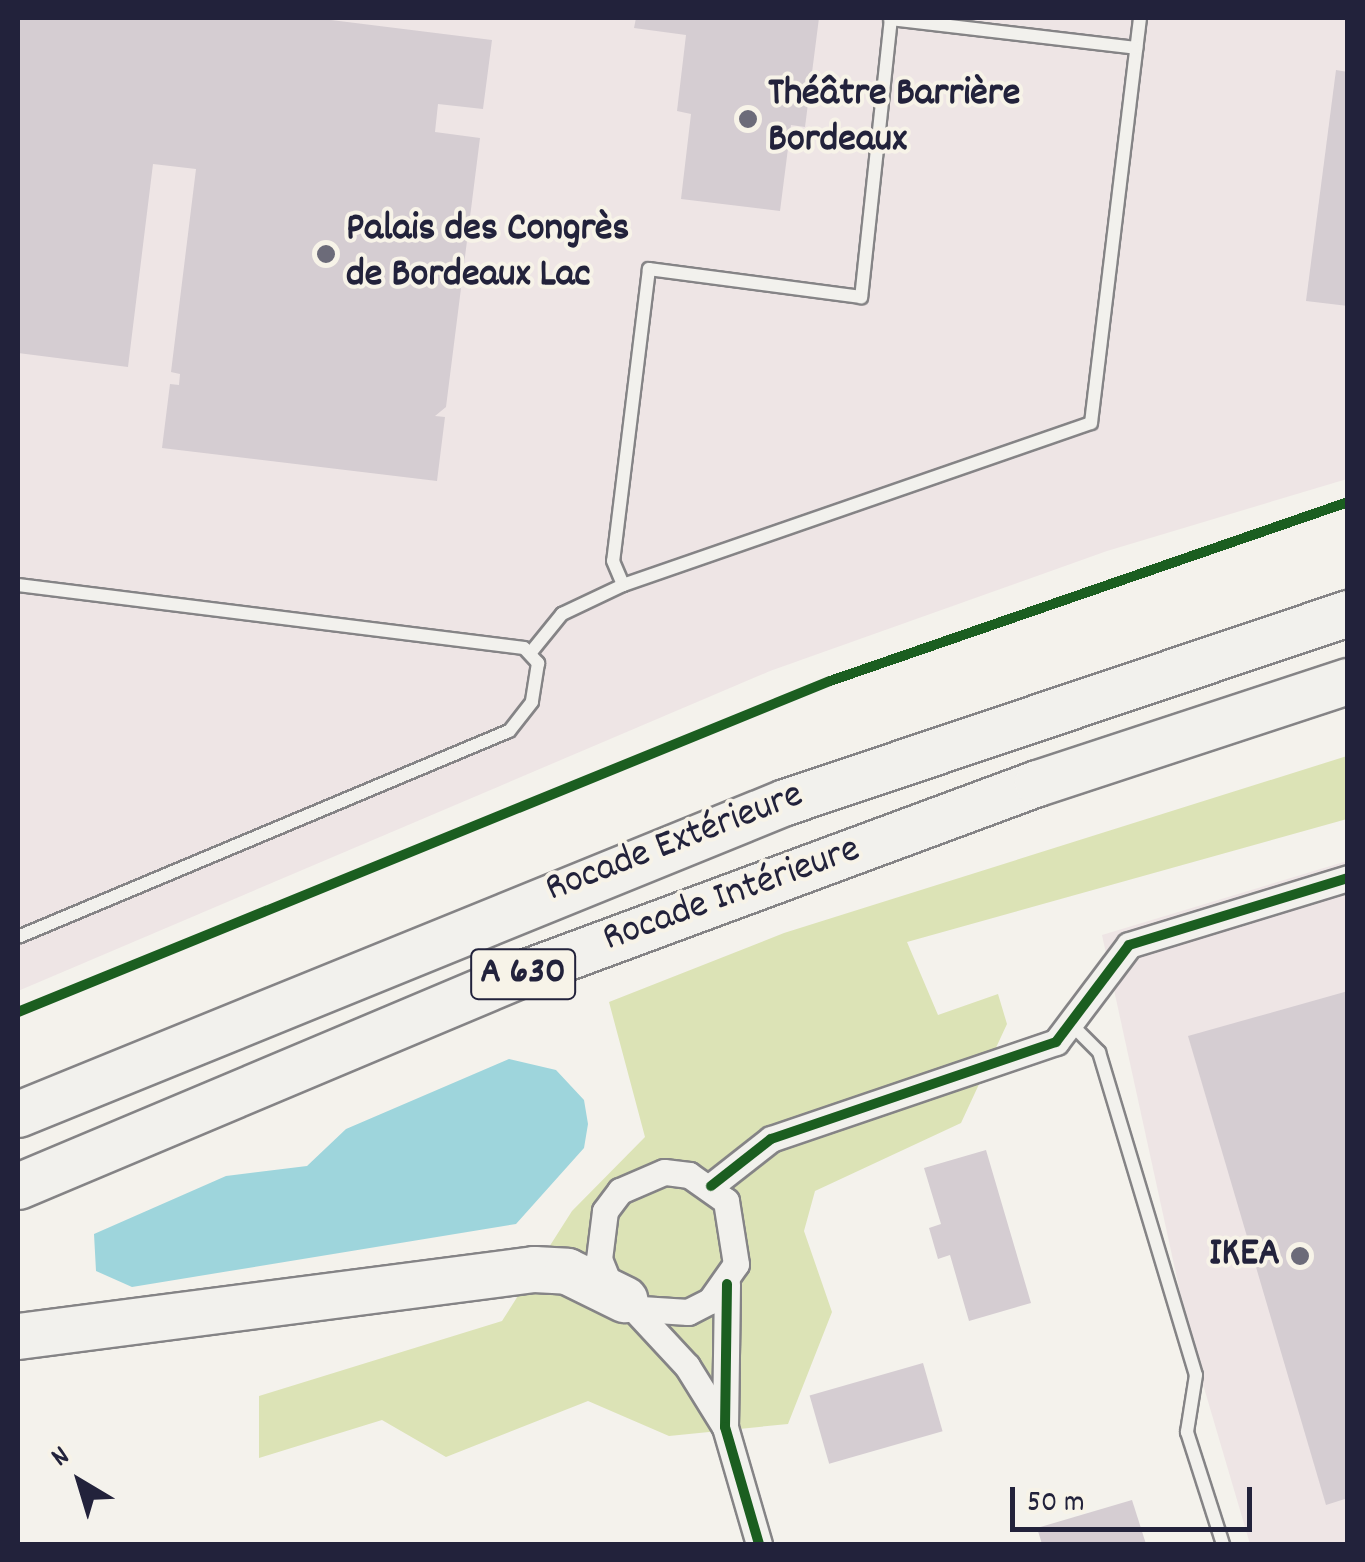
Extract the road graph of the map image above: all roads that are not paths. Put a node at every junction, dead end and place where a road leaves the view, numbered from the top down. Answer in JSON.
{"nodes":[{"id":1,"x":891,"y":18,"type":"edge"},
{"id":2,"x":1140,"y":18,"type":"edge"},
{"id":3,"x":1136,"y":48,"type":"junction"},
{"id":4,"x":18,"y":585,"type":"edge"},
{"id":5,"x":623,"y":586,"type":"junction"},
{"id":6,"x":1348,"y":589,"type":"edge"},
{"id":7,"x":1348,"y":613,"type":"edge"},
{"id":8,"x":532,"y":651,"type":"junction"},
{"id":9,"x":1348,"y":681,"type":"edge"},
{"id":10,"x":1348,"y":709,"type":"edge"},
{"id":11,"x":1022,"y":720,"type":"junction"},
{"id":12,"x":1037,"y":783,"type":"junction"},
{"id":13,"x":1348,"y":878,"type":"edge"},
{"id":14,"x":18,"y":938,"type":"edge"},
{"id":15,"x":1073,"y":1026,"type":"junction"},
{"id":16,"x":18,"y":1114,"type":"edge"},
{"id":17,"x":18,"y":1186,"type":"edge"},
{"id":18,"x":710,"y":1186,"type":"junction"},
{"id":19,"x":727,"y":1284,"type":"junction"},
{"id":20,"x":632,"y":1304,"type":"junction"},
{"id":21,"x":18,"y":1336,"type":"edge"},
{"id":22,"x":724,"y":1427,"type":"junction"},
{"id":23,"x":759,"y":1544,"type":"edge"},
{"id":24,"x":1223,"y":1544,"type":"edge"}],
"edges":[{"from":1,"to":3,"type":"lane"},
{"from":1,"to":5,"type":"lane"},
{"from":2,"to":3,"type":"lane"},
{"from":3,"to":5,"type":"lane"},
{"from":4,"to":8,"type":"lane"},
{"from":5,"to":8,"type":"lane"},
{"from":6,"to":11,"type":"highway"},
{"from":7,"to":11,"type":"highway","name":"Rocade Extérieure","number":"A 630"},
{"from":8,"to":14,"type":"lane"},
{"from":9,"to":12,"type":"highway","name":"Rocade Intérieure","number":"A 630"},
{"from":10,"to":12,"type":"highway"},
{"from":11,"to":16,"type":"highway","name":"Rocade Extérieure","number":"A 630"},
{"from":12,"to":17,"type":"highway","name":"Rocade Intérieure","number":"A 630"},
{"from":13,"to":15,"type":"street"},
{"from":15,"to":18,"type":"street"},
{"from":15,"to":24,"type":"lane"},
{"from":18,"to":19,"type":"street"},
{"from":18,"to":20,"type":"street"},
{"from":19,"to":20,"type":"street"},
{"from":19,"to":22,"type":"street"},
{"from":20,"to":21,"type":"highway"},
{"from":20,"to":22,"type":"street"},
{"from":22,"to":23,"type":"street"}]}
